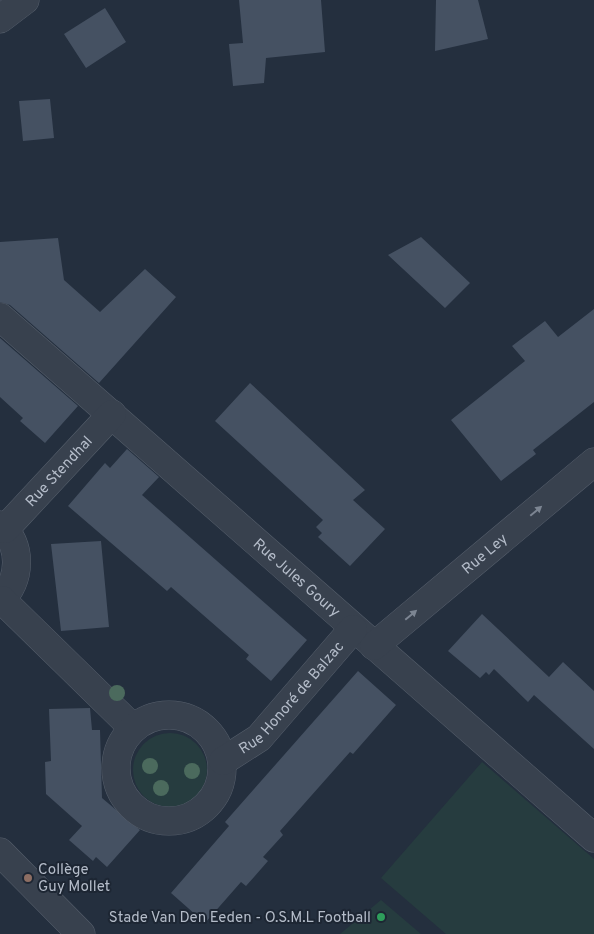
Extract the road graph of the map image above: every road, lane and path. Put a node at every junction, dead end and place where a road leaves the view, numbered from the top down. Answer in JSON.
{"nodes":[{"id":1,"x":25,"y":0,"type":"edge"},
{"id":2,"x":0,"y":19,"type":"edge"},
{"id":3,"x":0,"y":318,"type":"edge"},
{"id":4,"x":112,"y":414,"type":"junction"},
{"id":5,"x":594,"y":462,"type":"edge"},
{"id":6,"x":2,"y":527,"type":"edge"},
{"id":7,"x":1,"y":601,"type":"edge"},
{"id":8,"x":353,"y":628,"type":"junction"},
{"id":9,"x":374,"y":646,"type":"junction"},
{"id":10,"x":133,"y":728,"type":"junction"},
{"id":11,"x":223,"y":761,"type":"junction"},
{"id":12,"x":594,"y":838,"type":"edge"},
{"id":13,"x":0,"y":852,"type":"edge"},
{"id":14,"x":81,"y":934,"type":"edge"}],
"edges":[{"from":1,"to":2,"type":"street"},
{"from":3,"to":4,"type":"street","name":"Rue Jules Goury"},
{"from":4,"to":6,"type":"street","name":"Rue Stendhal"},
{"from":4,"to":8,"type":"street","name":"Rue Jules Goury"},
{"from":9,"to":5,"type":"street","name":"Rue Ley","one_way":true},
{"from":6,"to":7,"type":"street","name":"Rue Stendhal"},
{"from":7,"to":10,"type":"street"},
{"from":8,"to":9,"type":"street","name":"Rue Jules Goury"},
{"from":8,"to":11,"type":"street","name":"Rue Honoré de Balzac"},
{"from":9,"to":12,"type":"street","name":"Rue Jules Goury"},
{"from":10,"to":11,"type":"street","name":"Rue Honoré de Balzac"},
{"from":10,"to":11,"type":"street","name":"Rue Honoré de Balzac"},
{"from":13,"to":14,"type":"street"}]}
